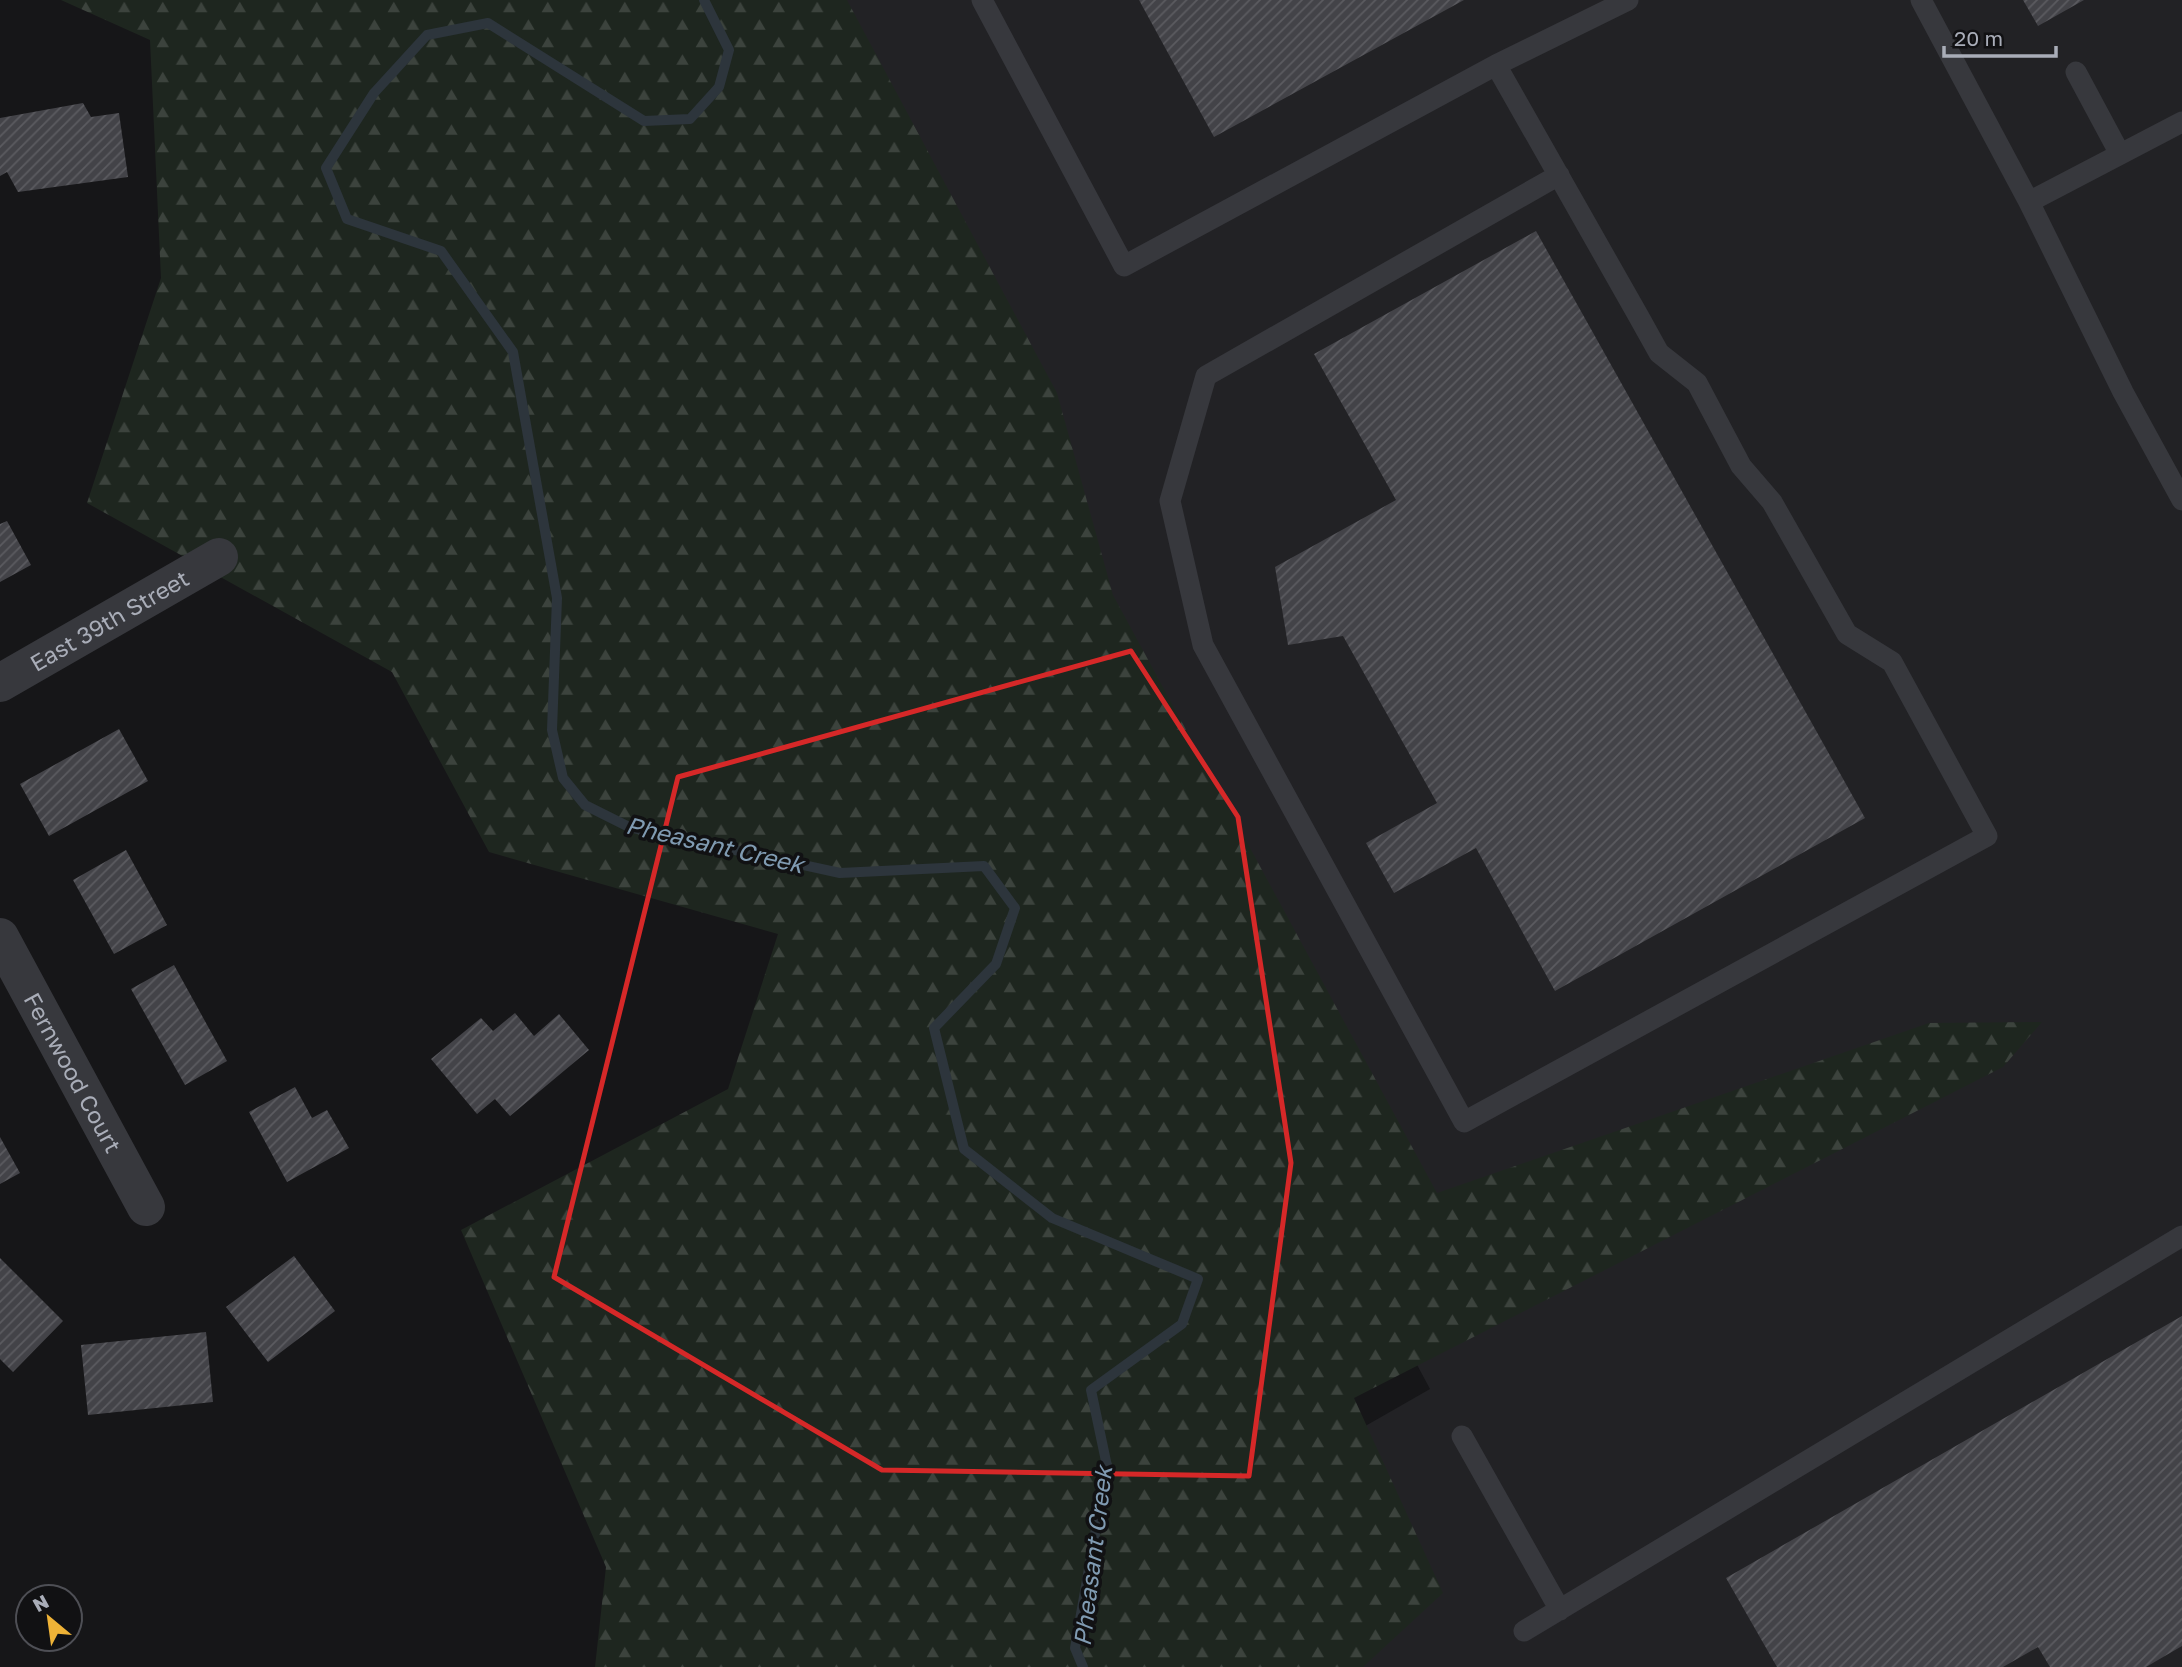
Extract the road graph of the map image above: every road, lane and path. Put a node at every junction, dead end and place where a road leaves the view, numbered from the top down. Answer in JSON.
{"nodes":[{"id":1,"x":982,"y":0,"type":"edge"},
{"id":2,"x":1628,"y":0,"type":"edge"},
{"id":3,"x":1921,"y":0,"type":"edge"},
{"id":4,"x":1496,"y":65,"type":"junction"},
{"id":5,"x":2076,"y":72,"type":"dead end"},
{"id":6,"x":2182,"y":122,"type":"edge"},
{"id":7,"x":2120,"y":154,"type":"junction"},
{"id":8,"x":1559,"y":176,"type":"junction"},
{"id":9,"x":2029,"y":202,"type":"junction"},
{"id":10,"x":2179,"y":489,"type":"edge"},
{"id":11,"x":219,"y":557,"type":"dead end"},
{"id":12,"x":0,"y":683,"type":"edge"},
{"id":13,"x":0,"y":937,"type":"edge"},
{"id":14,"x":146,"y":1207,"type":"dead end"},
{"id":15,"x":2182,"y":1236,"type":"edge"},
{"id":16,"x":1462,"y":1437,"type":"dead end"},
{"id":17,"x":1560,"y":1610,"type":"junction"},
{"id":18,"x":1524,"y":1631,"type":"dead end"}],
"edges":[{"from":1,"to":4,"type":"lane"},
{"from":2,"to":4,"type":"lane"},
{"from":3,"to":9,"type":"lane"},
{"from":4,"to":8,"type":"lane"},
{"from":5,"to":7,"type":"lane"},
{"from":6,"to":7,"type":"lane"},
{"from":7,"to":9,"type":"lane"},
{"from":8,"to":8,"type":"lane"},
{"from":9,"to":10,"type":"lane"},
{"from":11,"to":12,"type":"street","name":"East 39th Street"},
{"from":13,"to":14,"type":"street","name":"Fernwood Court"},
{"from":15,"to":17,"type":"lane"},
{"from":16,"to":17,"type":"lane"},
{"from":17,"to":18,"type":"lane"}]}
